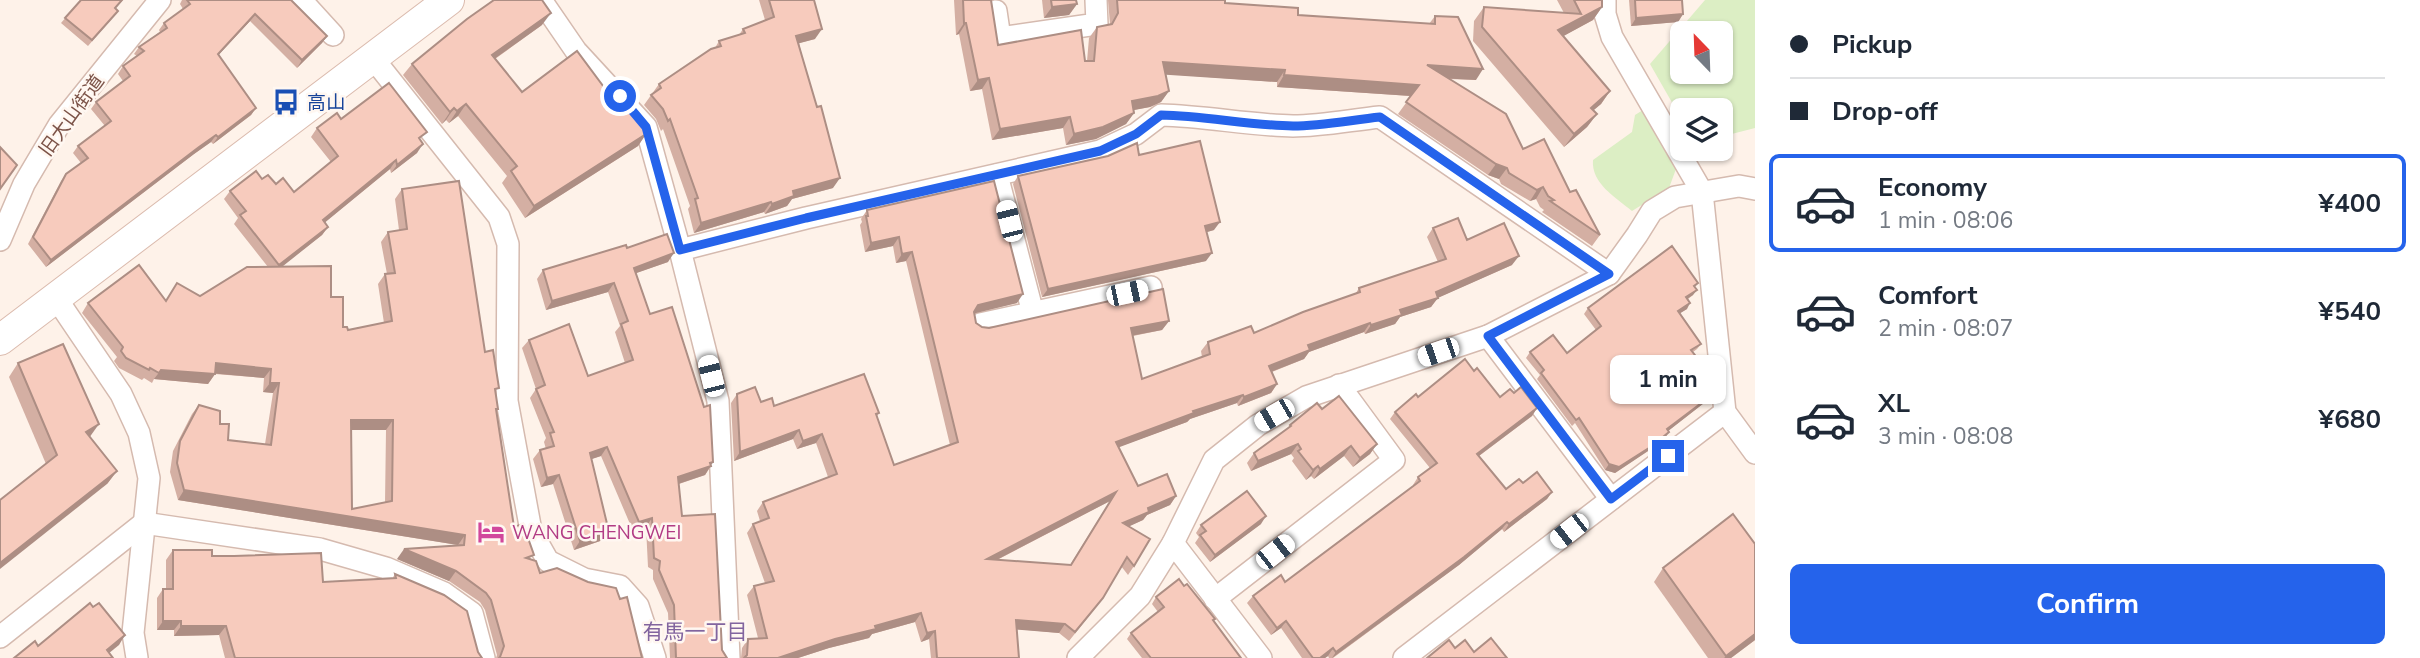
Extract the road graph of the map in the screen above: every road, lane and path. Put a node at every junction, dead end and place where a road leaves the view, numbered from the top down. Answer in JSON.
{"nodes":[{"id":1,"x":160,"y":0,"type":"edge"},
{"id":2,"x":301,"y":0,"type":"edge"},
{"id":3,"x":449,"y":0,"type":"edge"},
{"id":4,"x":541,"y":0,"type":"edge"},
{"id":5,"x":1096,"y":0,"type":"edge"},
{"id":6,"x":1605,"y":0,"type":"edge"},
{"id":7,"x":996,"y":11,"type":"edge"},
{"id":8,"x":333,"y":34,"type":"dead end"},
{"id":9,"x":372,"y":57,"type":"junction"},
{"id":10,"x":998,"y":175,"type":"junction"},
{"id":11,"x":1755,"y":189,"type":"edge"},
{"id":12,"x":1702,"y":192,"type":"junction"},
{"id":13,"x":0,"y":240,"type":"edge"},
{"id":14,"x":680,"y":250,"type":"junction"},
{"id":15,"x":1609,"y":274,"type":"junction"},
{"id":16,"x":1151,"y":288,"type":"dead end"},
{"id":17,"x":56,"y":298,"type":"junction"},
{"id":18,"x":1033,"y":313,"type":"junction"},
{"id":19,"x":980,"y":324,"type":"edge"},
{"id":20,"x":1488,"y":336,"type":"junction"},
{"id":21,"x":0,"y":340,"type":"edge"},
{"id":22,"x":1339,"y":385,"type":"junction"},
{"id":23,"x":1725,"y":412,"type":"junction"},
{"id":24,"x":1755,"y":453,"type":"edge"},
{"id":25,"x":1611,"y":499,"type":"junction"},
{"id":26,"x":144,"y":523,"type":"junction"},
{"id":27,"x":1173,"y":543,"type":"junction"},
{"id":28,"x":1215,"y":598,"type":"junction"},
{"id":29,"x":0,"y":637,"type":"edge"},
{"id":30,"x":137,"y":658,"type":"edge"},
{"id":31,"x":484,"y":658,"type":"edge"},
{"id":32,"x":655,"y":658,"type":"edge"},
{"id":33,"x":729,"y":658,"type":"edge"},
{"id":34,"x":1078,"y":658,"type":"edge"},
{"id":35,"x":1261,"y":658,"type":"edge"},
{"id":36,"x":1404,"y":658,"type":"edge"}],
"edges":[{"from":1,"to":13,"type":"street","name":"旧大山街道"},
{"from":2,"to":8,"type":"street"},
{"from":3,"to":9,"type":"street"},
{"from":4,"to":14,"type":"street"},
{"from":5,"to":7,"type":"street"},
{"from":6,"to":12,"type":"street"},
{"from":9,"to":17,"type":"street"},
{"from":9,"to":32,"type":"street"},
{"from":10,"to":14,"type":"street"},
{"from":10,"to":15,"type":"street"},
{"from":10,"to":18,"type":"street"},
{"from":11,"to":12,"type":"street"},
{"from":12,"to":15,"type":"street"},
{"from":12,"to":23,"type":"street"},
{"from":14,"to":33,"type":"street"},
{"from":15,"to":20,"type":"street"},
{"from":16,"to":18,"type":"street"},
{"from":17,"to":21,"type":"street"},
{"from":17,"to":26,"type":"street"},
{"from":18,"to":19,"type":"street"},
{"from":20,"to":22,"type":"street"},
{"from":20,"to":25,"type":"street"},
{"from":22,"to":27,"type":"street"},
{"from":22,"to":28,"type":"street"},
{"from":23,"to":24,"type":"street"},
{"from":23,"to":25,"type":"street"},
{"from":25,"to":36,"type":"street"},
{"from":26,"to":29,"type":"street"},
{"from":26,"to":30,"type":"street"},
{"from":26,"to":31,"type":"street"},
{"from":27,"to":28,"type":"street"},
{"from":27,"to":34,"type":"street"},
{"from":28,"to":35,"type":"street"}]}
